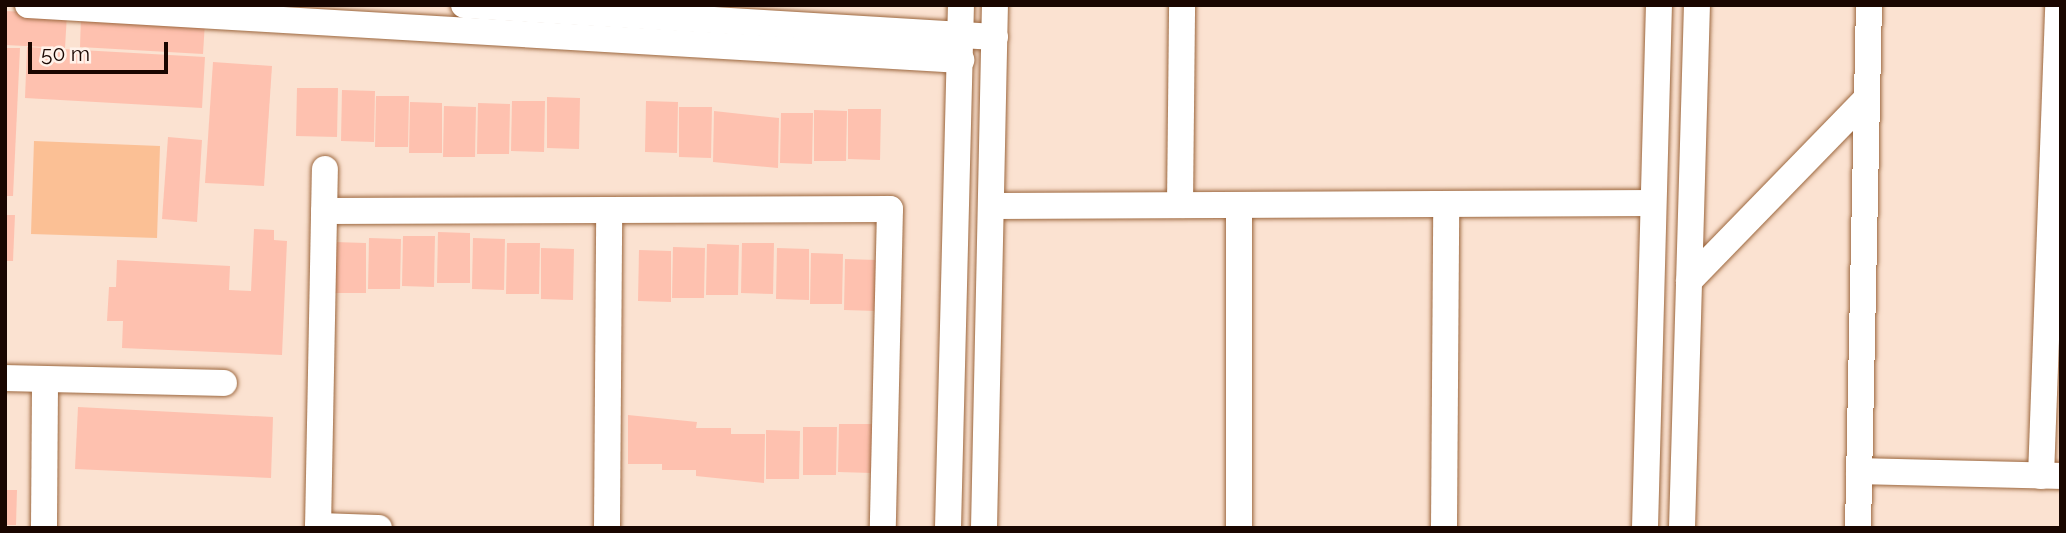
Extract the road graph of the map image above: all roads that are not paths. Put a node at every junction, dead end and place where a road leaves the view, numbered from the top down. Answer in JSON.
{"nodes":[{"id":1,"x":28,"y":5,"type":"edge"},
{"id":2,"x":464,"y":5,"type":"edge"},
{"id":3,"x":961,"y":5,"type":"edge"},
{"id":4,"x":995,"y":5,"type":"edge"},
{"id":5,"x":1182,"y":5,"type":"edge"},
{"id":6,"x":1659,"y":5,"type":"edge"},
{"id":7,"x":1697,"y":5,"type":"edge"},
{"id":8,"x":1869,"y":5,"type":"edge"},
{"id":9,"x":2058,"y":5,"type":"edge"},
{"id":10,"x":201,"y":11,"type":"edge"},
{"id":11,"x":995,"y":37,"type":"junction"},
{"id":12,"x":961,"y":48,"type":"junction"},
{"id":13,"x":1864,"y":102,"type":"junction"},
{"id":14,"x":325,"y":169,"type":"dead end"},
{"id":15,"x":1653,"y":203,"type":"junction"},
{"id":16,"x":1446,"y":204,"type":"junction"},
{"id":17,"x":1180,"y":205,"type":"junction"},
{"id":18,"x":1239,"y":205,"type":"junction"},
{"id":19,"x":993,"y":206,"type":"junction"},
{"id":20,"x":609,"y":210,"type":"junction"},
{"id":21,"x":324,"y":211,"type":"junction"},
{"id":22,"x":1689,"y":281,"type":"junction"},
{"id":23,"x":5,"y":378,"type":"edge"},
{"id":24,"x":45,"y":379,"type":"junction"},
{"id":25,"x":224,"y":383,"type":"dead end"},
{"id":26,"x":1859,"y":471,"type":"junction"},
{"id":27,"x":2051,"y":476,"type":"edge"},
{"id":28,"x":318,"y":527,"type":"edge"},
{"id":29,"x":44,"y":528,"type":"edge"},
{"id":30,"x":379,"y":528,"type":"edge"},
{"id":31,"x":607,"y":528,"type":"edge"},
{"id":32,"x":883,"y":528,"type":"edge"},
{"id":33,"x":948,"y":528,"type":"edge"},
{"id":34,"x":984,"y":528,"type":"edge"},
{"id":35,"x":1239,"y":528,"type":"edge"},
{"id":36,"x":1444,"y":528,"type":"edge"},
{"id":37,"x":1645,"y":528,"type":"edge"},
{"id":38,"x":1682,"y":528,"type":"edge"},
{"id":39,"x":1858,"y":528,"type":"edge"}],
"edges":[{"from":1,"to":10,"type":"street"},
{"from":2,"to":12,"type":"street"},
{"from":3,"to":12,"type":"street"},
{"from":4,"to":11,"type":"street"},
{"from":5,"to":17,"type":"street"},
{"from":6,"to":15,"type":"street"},
{"from":7,"to":22,"type":"street"},
{"from":8,"to":13,"type":"street"},
{"from":9,"to":27,"type":"street"},
{"from":10,"to":12,"type":"street"},
{"from":11,"to":12,"type":"street"},
{"from":11,"to":19,"type":"street"},
{"from":12,"to":33,"type":"street"},
{"from":13,"to":22,"type":"street"},
{"from":13,"to":26,"type":"street"},
{"from":14,"to":21,"type":"street"},
{"from":15,"to":16,"type":"street"},
{"from":15,"to":37,"type":"street"},
{"from":16,"to":18,"type":"street"},
{"from":16,"to":36,"type":"street"},
{"from":17,"to":18,"type":"street"},
{"from":17,"to":19,"type":"street"},
{"from":18,"to":35,"type":"street"},
{"from":19,"to":34,"type":"street"},
{"from":20,"to":21,"type":"street"},
{"from":20,"to":31,"type":"street"},
{"from":20,"to":32,"type":"street"},
{"from":21,"to":28,"type":"street"},
{"from":22,"to":38,"type":"street"},
{"from":23,"to":24,"type":"street"},
{"from":24,"to":25,"type":"street"},
{"from":24,"to":29,"type":"street"},
{"from":26,"to":27,"type":"street"},
{"from":26,"to":39,"type":"street"},
{"from":28,"to":30,"type":"street"}]}
